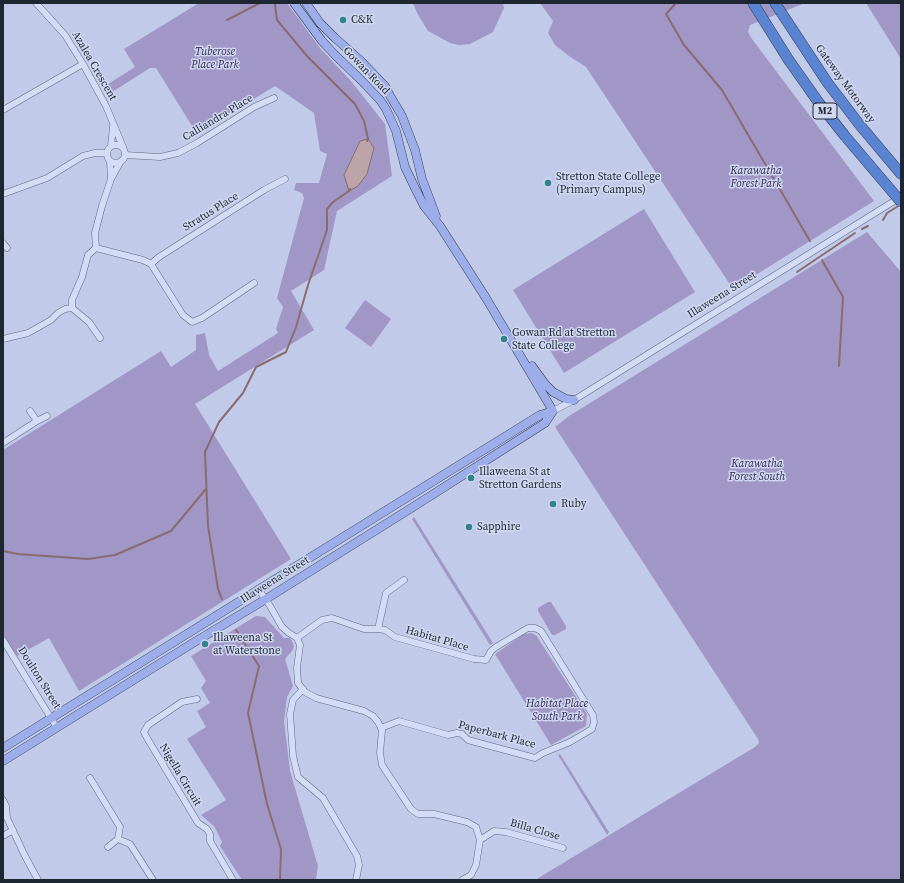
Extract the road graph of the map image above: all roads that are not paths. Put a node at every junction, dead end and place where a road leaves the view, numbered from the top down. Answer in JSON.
{"nodes":[{"id":1,"x":36,"y":3,"type":"edge"},
{"id":2,"x":294,"y":3,"type":"edge"},
{"id":3,"x":306,"y":3,"type":"edge"},
{"id":4,"x":753,"y":3,"type":"edge"},
{"id":5,"x":775,"y":3,"type":"edge"},
{"id":6,"x":83,"y":64,"type":"junction"},
{"id":7,"x":274,"y":98,"type":"dead end"},
{"id":8,"x":3,"y":108,"type":"edge"},
{"id":9,"x":114,"y":125,"type":"junction"},
{"id":10,"x":111,"y":146,"type":"junction"},
{"id":11,"x":123,"y":147,"type":"junction"},
{"id":12,"x":107,"y":154,"type":"junction"},
{"id":13,"x":125,"y":155,"type":"junction"},
{"id":14,"x":110,"y":161,"type":"junction"},
{"id":15,"x":121,"y":162,"type":"junction"},
{"id":16,"x":900,"y":173,"type":"edge"},
{"id":17,"x":111,"y":179,"type":"junction"},
{"id":18,"x":285,"y":180,"type":"dead end"},
{"id":19,"x":3,"y":194,"type":"edge"},
{"id":20,"x":901,"y":196,"type":"edge"},
{"id":21,"x":901,"y":202,"type":"edge"},
{"id":22,"x":440,"y":226,"type":"junction"},
{"id":23,"x":96,"y":248,"type":"junction"},
{"id":24,"x":150,"y":264,"type":"junction"},
{"id":25,"x":254,"y":284,"type":"dead end"},
{"id":26,"x":72,"y":308,"type":"junction"},
{"id":27,"x":100,"y":338,"type":"dead end"},
{"id":28,"x":3,"y":340,"type":"edge"},
{"id":29,"x":520,"y":354,"type":"junction"},
{"id":30,"x":574,"y":400,"type":"junction"},
{"id":31,"x":30,"y":411,"type":"dead end"},
{"id":32,"x":554,"y":411,"type":"junction"},
{"id":33,"x":47,"y":416,"type":"dead end"},
{"id":34,"x":37,"y":422,"type":"junction"},
{"id":35,"x":3,"y":443,"type":"edge"},
{"id":36,"x":408,"y":498,"type":"junction"},
{"id":37,"x":414,"y":507,"type":"junction"},
{"id":38,"x":305,"y":562,"type":"junction"},
{"id":39,"x":316,"y":567,"type":"junction"},
{"id":40,"x":404,"y":580,"type":"dead end"},
{"id":41,"x":259,"y":590,"type":"junction"},
{"id":42,"x":266,"y":599,"type":"junction"},
{"id":43,"x":378,"y":629,"type":"junction"},
{"id":44,"x":297,"y":638,"type":"junction"},
{"id":45,"x":3,"y":640,"type":"edge"},
{"id":46,"x":486,"y":660,"type":"joint"},
{"id":47,"x":303,"y":689,"type":"junction"},
{"id":48,"x":197,"y":699,"type":"dead end"},
{"id":49,"x":52,"y":718,"type":"junction"},
{"id":50,"x":57,"y":728,"type":"junction"},
{"id":51,"x":381,"y":728,"type":"junction"},
{"id":52,"x":3,"y":748,"type":"edge"},
{"id":53,"x":3,"y":761,"type":"edge"},
{"id":54,"x":90,"y":778,"type":"dead end"},
{"id":55,"x":3,"y":800,"type":"edge"},
{"id":56,"x":5,"y":816,"type":"edge"},
{"id":57,"x":13,"y":830,"type":"junction"},
{"id":58,"x":3,"y":836,"type":"edge"},
{"id":59,"x":118,"y":839,"type":"junction"},
{"id":60,"x":480,"y":840,"type":"junction"},
{"id":61,"x":108,"y":847,"type":"dead end"},
{"id":62,"x":563,"y":848,"type":"dead end"},
{"id":63,"x":38,"y":880,"type":"edge"},
{"id":64,"x":153,"y":880,"type":"edge"},
{"id":65,"x":233,"y":880,"type":"edge"},
{"id":66,"x":356,"y":880,"type":"edge"},
{"id":67,"x":462,"y":880,"type":"edge"}],
"edges":[{"from":1,"to":6,"type":"street","name":"Azalea Crescent"},
{"from":2,"to":22,"type":"main road","name":"Gowan Road"},
{"from":3,"to":22,"type":"main road","name":"Gowan Road"},
{"from":4,"to":21,"type":"highway","number":"M2","bridge":true},
{"from":5,"to":16,"type":"highway","name":"Gateway Motorway","number":"M2"},
{"from":6,"to":8,"type":"street"},
{"from":6,"to":9,"type":"street","name":"Azalea Crescent"},
{"from":7,"to":13,"type":"street","name":"Calliandra Place"},
{"from":9,"to":10,"type":"street"},
{"from":9,"to":11,"type":"street","name":"Azalea Crescent"},
{"from":10,"to":11,"type":"street"},
{"from":10,"to":12,"type":"street"},
{"from":11,"to":13,"type":"street"},
{"from":12,"to":14,"type":"street"},
{"from":12,"to":19,"type":"street"},
{"from":13,"to":15,"type":"street"},
{"from":14,"to":15,"type":"street"},
{"from":14,"to":17,"type":"street"},
{"from":15,"to":17,"type":"street"},
{"from":17,"to":23,"type":"street"},
{"from":18,"to":24,"type":"street","name":"Stratus Place"},
{"from":20,"to":30,"type":"street","name":"Illaweena Street"},
{"from":22,"to":29,"type":"main road","name":"Gowan Road"},
{"from":23,"to":24,"type":"street"},
{"from":23,"to":26,"type":"street"},
{"from":24,"to":25,"type":"street"},
{"from":26,"to":27,"type":"street"},
{"from":26,"to":28,"type":"street"},
{"from":29,"to":30,"type":"main road"},
{"from":29,"to":32,"type":"main road","name":"Gowan Road"},
{"from":30,"to":32,"type":"street","name":"Illaweena Street"},
{"from":31,"to":34,"type":"street"},
{"from":32,"to":36,"type":"main road","name":"Illaweena Street"},
{"from":32,"to":37,"type":"main road","name":"Illaweena Street"},
{"from":33,"to":34,"type":"street"},
{"from":34,"to":35,"type":"street"},
{"from":36,"to":37,"type":"main road"},
{"from":36,"to":38,"type":"main road","name":"Illaweena Street"},
{"from":37,"to":39,"type":"main road","name":"Illaweena Street"},
{"from":38,"to":39,"type":"main road"},
{"from":38,"to":41,"type":"main road","name":"Illaweena Street"},
{"from":39,"to":42,"type":"main road","name":"Illaweena Street"},
{"from":40,"to":43,"type":"street"},
{"from":41,"to":42,"type":"street"},
{"from":41,"to":49,"type":"main road","name":"Illaweena Street"},
{"from":42,"to":44,"type":"street"},
{"from":42,"to":50,"type":"main road","name":"Illaweena Street"},
{"from":43,"to":44,"type":"street","name":"Habitat Place"},
{"from":43,"to":46,"type":"street","name":"Habitat Place"},
{"from":44,"to":47,"type":"street"},
{"from":45,"to":49,"type":"street","name":"Doulton Street"},
{"from":46,"to":51,"type":"street","name":"Paperbark Place"},
{"from":47,"to":51,"type":"street"},
{"from":47,"to":66,"type":"street"},
{"from":48,"to":65,"type":"street","name":"Nigella Circuit"},
{"from":49,"to":50,"type":"street","name":"Doulton Street"},
{"from":49,"to":52,"type":"main road","name":"Illaweena Street"},
{"from":50,"to":53,"type":"main road","name":"Illaweena Street"},
{"from":51,"to":60,"type":"street"},
{"from":54,"to":59,"type":"street"},
{"from":55,"to":56,"type":"street"},
{"from":56,"to":57,"type":"street"},
{"from":57,"to":58,"type":"street"},
{"from":57,"to":63,"type":"street"},
{"from":59,"to":61,"type":"street"},
{"from":59,"to":64,"type":"street"},
{"from":60,"to":62,"type":"street","name":"Billa Close"},
{"from":60,"to":67,"type":"street"}]}
